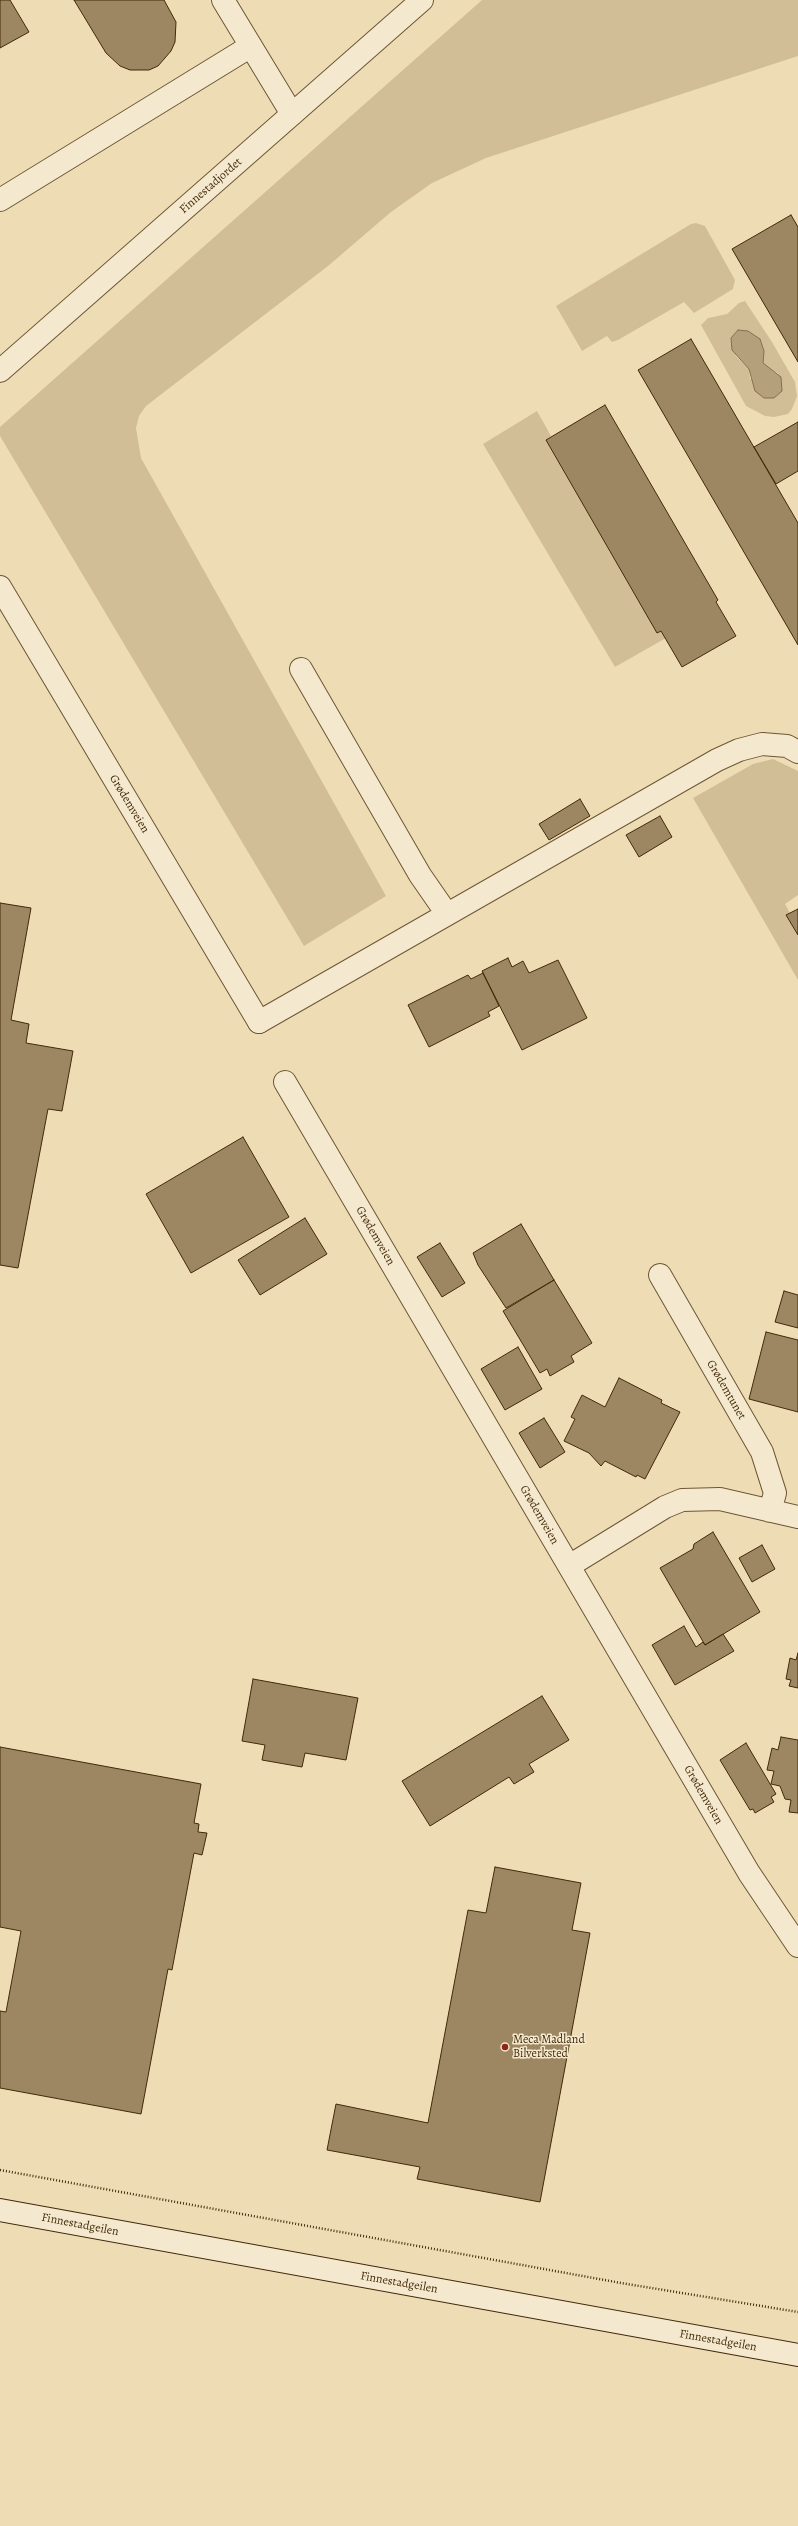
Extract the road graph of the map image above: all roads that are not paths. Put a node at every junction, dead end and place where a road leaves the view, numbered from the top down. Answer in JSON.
{"nodes":[{"id":1,"x":223,"y":0,"type":"edge"},
{"id":2,"x":422,"y":0,"type":"edge"},
{"id":3,"x":251,"y":46,"type":"junction"},
{"id":4,"x":292,"y":114,"type":"junction"},
{"id":5,"x":0,"y":200,"type":"edge"},
{"id":6,"x":0,"y":371,"type":"edge"},
{"id":7,"x":0,"y":587,"type":"edge"},
{"id":8,"x":301,"y":669,"type":"dead end"},
{"id":9,"x":798,"y":752,"type":"edge"},
{"id":10,"x":447,"y":914,"type":"junction"},
{"id":11,"x":285,"y":1082,"type":"dead end"},
{"id":12,"x":660,"y":1275,"type":"dead end"},
{"id":13,"x":770,"y":1511,"type":"junction"},
{"id":14,"x":798,"y":1517,"type":"edge"},
{"id":15,"x":569,"y":1566,"type":"junction"},
{"id":16,"x":798,"y":1946,"type":"edge"},
{"id":17,"x":0,"y":2210,"type":"edge"},
{"id":18,"x":798,"y":2355,"type":"edge"}],
"edges":[{"from":1,"to":3,"type":"street"},
{"from":2,"to":4,"type":"street","name":"Finnestadjordet"},
{"from":3,"to":4,"type":"street"},
{"from":3,"to":5,"type":"street"},
{"from":4,"to":6,"type":"street","name":"Finnestadjordet"},
{"from":7,"to":10,"type":"street","name":"Grødemveien"},
{"from":8,"to":10,"type":"street"},
{"from":9,"to":10,"type":"street"},
{"from":11,"to":15,"type":"street","name":"Grødemveien"},
{"from":12,"to":13,"type":"street","name":"Grødemtunet"},
{"from":13,"to":14,"type":"street"},
{"from":13,"to":15,"type":"street"},
{"from":15,"to":16,"type":"street","name":"Grødemveien"},
{"from":17,"to":18,"type":"street","name":"Finnestadgeilen"}]}
